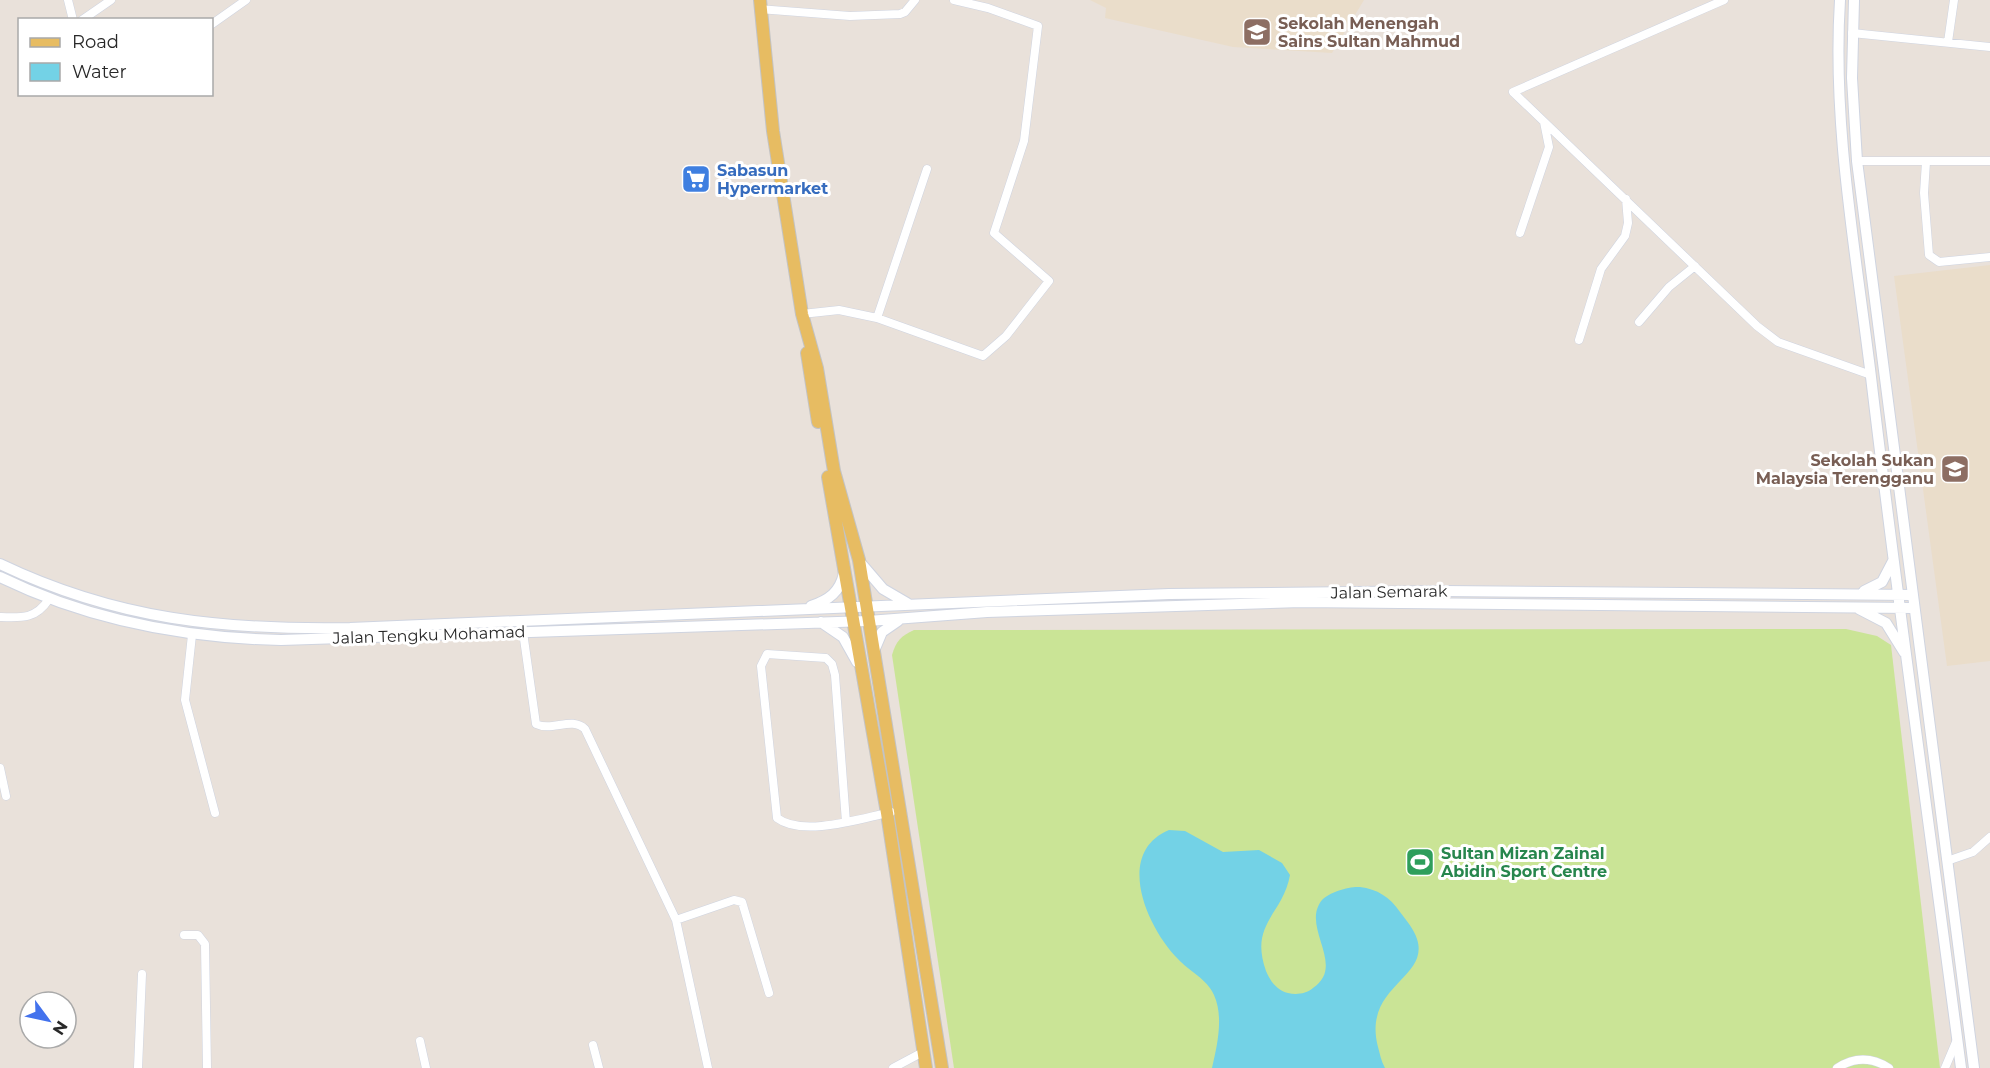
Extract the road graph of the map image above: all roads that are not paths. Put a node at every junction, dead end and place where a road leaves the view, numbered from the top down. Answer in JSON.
{"nodes":[{"id":1,"x":68,"y":0,"type":"edge"},
{"id":2,"x":111,"y":0,"type":"edge"},
{"id":3,"x":246,"y":0,"type":"edge"},
{"id":4,"x":915,"y":0,"type":"edge"},
{"id":5,"x":954,"y":0,"type":"edge"},
{"id":6,"x":1724,"y":0,"type":"edge"},
{"id":7,"x":1840,"y":0,"type":"edge"},
{"id":8,"x":1854,"y":0,"type":"edge"},
{"id":9,"x":1954,"y":0,"type":"edge"},
{"id":10,"x":760,"y":5,"type":"edge"},
{"id":11,"x":72,"y":18,"type":"edge"},
{"id":12,"x":85,"y":18,"type":"edge"},
{"id":13,"x":213,"y":23,"type":"edge"},
{"id":14,"x":1852,"y":33,"type":"junction"},
{"id":15,"x":1948,"y":42,"type":"junction"},
{"id":16,"x":1990,"y":47,"type":"edge"},
{"id":17,"x":1544,"y":120,"type":"junction"},
{"id":18,"x":1857,"y":161,"type":"junction"},
{"id":19,"x":1990,"y":161,"type":"edge"},
{"id":20,"x":1926,"y":162,"type":"junction"},
{"id":21,"x":927,"y":170,"type":"dead end"},
{"id":22,"x":1626,"y":199,"type":"junction"},
{"id":23,"x":1520,"y":233,"type":"dead end"},
{"id":24,"x":1990,"y":257,"type":"edge"},
{"id":25,"x":1695,"y":266,"type":"junction"},
{"id":26,"x":803,"y":318,"type":"junction"},
{"id":27,"x":877,"y":318,"type":"junction"},
{"id":28,"x":1639,"y":322,"type":"dead end"},
{"id":29,"x":1579,"y":340,"type":"dead end"},
{"id":30,"x":1870,"y":375,"type":"junction"},
{"id":31,"x":859,"y":560,"type":"junction"},
{"id":32,"x":1893,"y":560,"type":"junction"},
{"id":33,"x":0,"y":564,"type":"edge"},
{"id":34,"x":845,"y":572,"type":"junction"},
{"id":35,"x":3,"y":578,"type":"edge"},
{"id":36,"x":1855,"y":594,"type":"junction"},
{"id":37,"x":1899,"y":595,"type":"junction"},
{"id":38,"x":1912,"y":595,"type":"junction"},
{"id":39,"x":49,"y":599,"type":"junction"},
{"id":40,"x":910,"y":604,"type":"junction"},
{"id":41,"x":866,"y":606,"type":"junction"},
{"id":42,"x":850,"y":607,"type":"junction"},
{"id":43,"x":1854,"y":607,"type":"junction"},
{"id":44,"x":1901,"y":608,"type":"junction"},
{"id":45,"x":1913,"y":608,"type":"junction"},
{"id":46,"x":794,"y":611,"type":"junction"},
{"id":47,"x":0,"y":617,"type":"edge"},
{"id":48,"x":904,"y":618,"type":"junction"},
{"id":49,"x":852,"y":621,"type":"junction"},
{"id":50,"x":868,"y":621,"type":"junction"},
{"id":51,"x":820,"y":622,"type":"junction"},
{"id":52,"x":524,"y":632,"type":"junction"},
{"id":53,"x":192,"y":634,"type":"junction"},
{"id":54,"x":873,"y":652,"type":"junction"},
{"id":55,"x":1907,"y":657,"type":"junction"},
{"id":56,"x":862,"y":674,"type":"junction"},
{"id":57,"x":0,"y":768,"type":"edge"},
{"id":58,"x":6,"y":796,"type":"dead end"},
{"id":59,"x":902,"y":810,"type":"junction"},
{"id":60,"x":215,"y":813,"type":"dead end"},
{"id":61,"x":887,"y":813,"type":"junction"},
{"id":62,"x":846,"y":822,"type":"junction"},
{"id":63,"x":1990,"y":837,"type":"edge"},
{"id":64,"x":1947,"y":861,"type":"junction"},
{"id":65,"x":676,"y":920,"type":"junction"},
{"id":66,"x":184,"y":935,"type":"dead end"},
{"id":67,"x":142,"y":974,"type":"dead end"},
{"id":68,"x":769,"y":993,"type":"dead end"},
{"id":69,"x":1957,"y":1039,"type":"junction"},
{"id":70,"x":420,"y":1041,"type":"dead end"},
{"id":71,"x":593,"y":1045,"type":"dead end"},
{"id":72,"x":923,"y":1052,"type":"junction"},
{"id":73,"x":138,"y":1068,"type":"edge"},
{"id":74,"x":207,"y":1068,"type":"edge"},
{"id":75,"x":426,"y":1068,"type":"edge"},
{"id":76,"x":599,"y":1068,"type":"edge"},
{"id":77,"x":708,"y":1068,"type":"edge"},
{"id":78,"x":894,"y":1068,"type":"edge"},
{"id":79,"x":926,"y":1068,"type":"edge"},
{"id":80,"x":942,"y":1068,"type":"edge"},
{"id":81,"x":1837,"y":1068,"type":"edge"},
{"id":82,"x":1888,"y":1068,"type":"edge"},
{"id":83,"x":1945,"y":1068,"type":"edge"},
{"id":84,"x":1961,"y":1068,"type":"edge"},
{"id":85,"x":1974,"y":1068,"type":"edge"}],
"edges":[{"from":1,"to":11,"type":"street"},
{"from":2,"to":12,"type":"street"},
{"from":3,"to":13,"type":"street"},
{"from":4,"to":10,"type":"street"},
{"from":5,"to":27,"type":"street"},
{"from":6,"to":17,"type":"street"},
{"from":7,"to":30,"type":"main road"},
{"from":8,"to":14,"type":"main road"},
{"from":9,"to":15,"type":"street"},
{"from":10,"to":26,"type":"main road"},
{"from":14,"to":15,"type":"street"},
{"from":14,"to":18,"type":"main road"},
{"from":15,"to":16,"type":"street"},
{"from":17,"to":22,"type":"street"},
{"from":17,"to":23,"type":"street"},
{"from":18,"to":20,"type":"street"},
{"from":18,"to":38,"type":"main road"},
{"from":19,"to":20,"type":"street"},
{"from":20,"to":24,"type":"street"},
{"from":21,"to":27,"type":"street"},
{"from":22,"to":25,"type":"street"},
{"from":22,"to":29,"type":"street"},
{"from":25,"to":28,"type":"street"},
{"from":25,"to":30,"type":"street"},
{"from":26,"to":27,"type":"street"},
{"from":26,"to":31,"type":"main road"},
{"from":26,"to":34,"type":"main road"},
{"from":30,"to":32,"type":"main road"},
{"from":31,"to":40,"type":"main road"},
{"from":31,"to":41,"type":"main road"},
{"from":32,"to":36,"type":"main road"},
{"from":32,"to":37,"type":"main road"},
{"from":33,"to":46,"type":"main road","name":"Jalan Tengku Mohamad"},
{"from":34,"to":42,"type":"main road"},
{"from":34,"to":46,"type":"main road"},
{"from":35,"to":39,"type":"main road","name":"Jalan Tengku Mohamad"},
{"from":36,"to":37,"type":"main road","name":"Jalan Semarak"},
{"from":36,"to":40,"type":"main road","name":"Jalan Semarak"},
{"from":37,"to":38,"type":"main road","name":"Jalan Semarak"},
{"from":37,"to":44,"type":"main road"},
{"from":38,"to":45,"type":"main road"},
{"from":39,"to":47,"type":"street"},
{"from":39,"to":53,"type":"main road","name":"Jalan Tengku Mohamad"},
{"from":40,"to":41,"type":"main road","name":"Jalan Semarak"},
{"from":41,"to":42,"type":"main road","name":"Jalan Tengku Mohamad"},
{"from":41,"to":50,"type":"main road"},
{"from":42,"to":46,"type":"main road","name":"Jalan Tengku Mohamad"},
{"from":42,"to":49,"type":"main road"},
{"from":43,"to":44,"type":"main road","name":"Jalan Semarak"},
{"from":43,"to":48,"type":"main road","name":"Jalan Semarak"},
{"from":43,"to":55,"type":"main road"},
{"from":44,"to":45,"type":"main road","name":"Jalan Semarak"},
{"from":44,"to":55,"type":"main road"},
{"from":45,"to":64,"type":"main road"},
{"from":48,"to":50,"type":"main road","name":"Jalan Semarak"},
{"from":48,"to":54,"type":"main road"},
{"from":49,"to":50,"type":"main road","name":"Jalan Tengku Mohamad"},
{"from":49,"to":51,"type":"main road","name":"Jalan Tengku Mohamad"},
{"from":49,"to":56,"type":"main road"},
{"from":50,"to":54,"type":"main road"},
{"from":51,"to":52,"type":"main road","name":"Jalan Tengku Mohamad"},
{"from":51,"to":56,"type":"main road"},
{"from":52,"to":53,"type":"main road","name":"Jalan Tengku Mohamad"},
{"from":52,"to":65,"type":"street"},
{"from":53,"to":60,"type":"street"},
{"from":54,"to":59,"type":"main road"},
{"from":55,"to":69,"type":"main road"},
{"from":56,"to":61,"type":"main road"},
{"from":57,"to":58,"type":"street"},
{"from":59,"to":61,"type":"street"},
{"from":59,"to":80,"type":"main road"},
{"from":61,"to":62,"type":"street"},
{"from":61,"to":72,"type":"main road"},
{"from":62,"to":62,"type":"street"},
{"from":63,"to":64,"type":"street"},
{"from":64,"to":85,"type":"main road"},
{"from":65,"to":68,"type":"street"},
{"from":65,"to":77,"type":"street"},
{"from":66,"to":74,"type":"street"},
{"from":67,"to":73,"type":"street"},
{"from":69,"to":83,"type":"street"},
{"from":69,"to":84,"type":"main road"},
{"from":70,"to":75,"type":"street"},
{"from":71,"to":76,"type":"street"},
{"from":72,"to":78,"type":"street"},
{"from":72,"to":79,"type":"main road"},
{"from":81,"to":82,"type":"street"}]}
